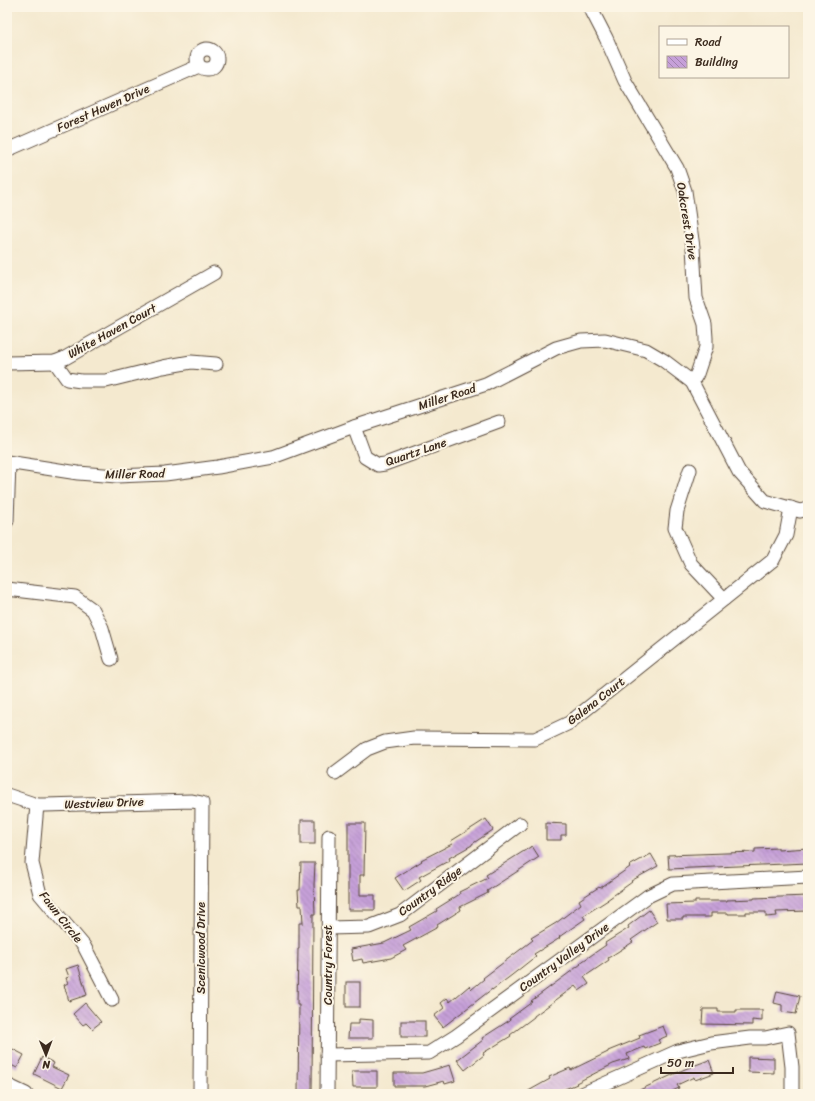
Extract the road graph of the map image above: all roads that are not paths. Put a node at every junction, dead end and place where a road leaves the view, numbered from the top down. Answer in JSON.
{"nodes":[{"id":1,"x":590,"y":7,"type":"edge"},
{"id":2,"x":199,"y":66,"type":"dead end"},
{"id":3,"x":7,"y":150,"type":"edge"},
{"id":4,"x":214,"y":273,"type":"dead end"},
{"id":5,"x":55,"y":362,"type":"junction"},
{"id":6,"x":7,"y":363,"type":"edge"},
{"id":7,"x":216,"y":364,"type":"dead end"},
{"id":8,"x":692,"y":382,"type":"junction"},
{"id":9,"x":499,"y":422,"type":"dead end"},
{"id":10,"x":354,"y":427,"type":"junction"},
{"id":11,"x":8,"y":462,"type":"edge"},
{"id":12,"x":690,"y":470,"type":"dead end"},
{"id":13,"x":791,"y":508,"type":"junction"},
{"id":14,"x":808,"y":509,"type":"edge"},
{"id":15,"x":7,"y":521,"type":"edge"},
{"id":16,"x":7,"y":589,"type":"edge"},
{"id":17,"x":724,"y":599,"type":"junction"},
{"id":18,"x":111,"y":659,"type":"dead end"},
{"id":19,"x":335,"y":772,"type":"dead end"},
{"id":20,"x":7,"y":795,"type":"edge"},
{"id":21,"x":202,"y":803,"type":"joint"},
{"id":22,"x":37,"y":805,"type":"junction"},
{"id":23,"x":520,"y":824,"type":"dead end"},
{"id":24,"x":329,"y":836,"type":"dead end"},
{"id":25,"x":808,"y":877,"type":"edge"},
{"id":26,"x":328,"y":928,"type":"junction"},
{"id":27,"x":112,"y":1000,"type":"dead end"},
{"id":28,"x":327,"y":1055,"type":"junction"},
{"id":29,"x":7,"y":1085,"type":"edge"},
{"id":30,"x":26,"y":1094,"type":"edge"},
{"id":31,"x":200,"y":1094,"type":"edge"},
{"id":32,"x":327,"y":1094,"type":"edge"},
{"id":33,"x":582,"y":1094,"type":"edge"},
{"id":34,"x":792,"y":1094,"type":"edge"}],
"edges":[{"from":1,"to":8,"type":"street","name":"Oakcrest Drive"},
{"from":2,"to":3,"type":"street","name":"Forest Haven Drive"},
{"from":4,"to":5,"type":"street","name":"White Haven Court"},
{"from":5,"to":6,"type":"street"},
{"from":5,"to":7,"type":"street","name":"White Haven Court"},
{"from":8,"to":10,"type":"street","name":"Miller Road"},
{"from":8,"to":13,"type":"street","name":"Miller Road"},
{"from":9,"to":10,"type":"street","name":"Quartz Lane"},
{"from":10,"to":11,"type":"street","name":"Miller Road"},
{"from":11,"to":15,"type":"street"},
{"from":12,"to":17,"type":"street"},
{"from":13,"to":14,"type":"street","name":"Miller Road"},
{"from":13,"to":17,"type":"street","name":"Galena Court"},
{"from":16,"to":18,"type":"street"},
{"from":17,"to":19,"type":"street","name":"Galena Court"},
{"from":20,"to":22,"type":"street","name":"Westview Drive"},
{"from":21,"to":22,"type":"street","name":"Westview Drive"},
{"from":21,"to":31,"type":"street","name":"Scenicwood Drive"},
{"from":22,"to":27,"type":"street","name":"Fawn Circle"},
{"from":23,"to":26,"type":"street","name":"Country Ridge"},
{"from":24,"to":26,"type":"street","name":"Country Forest"},
{"from":25,"to":28,"type":"street","name":"Country Valley Drive"},
{"from":26,"to":28,"type":"street","name":"Country Forest"},
{"from":28,"to":32,"type":"street","name":"Country Forest"},
{"from":29,"to":30,"type":"street"},
{"from":33,"to":34,"type":"street"}]}
